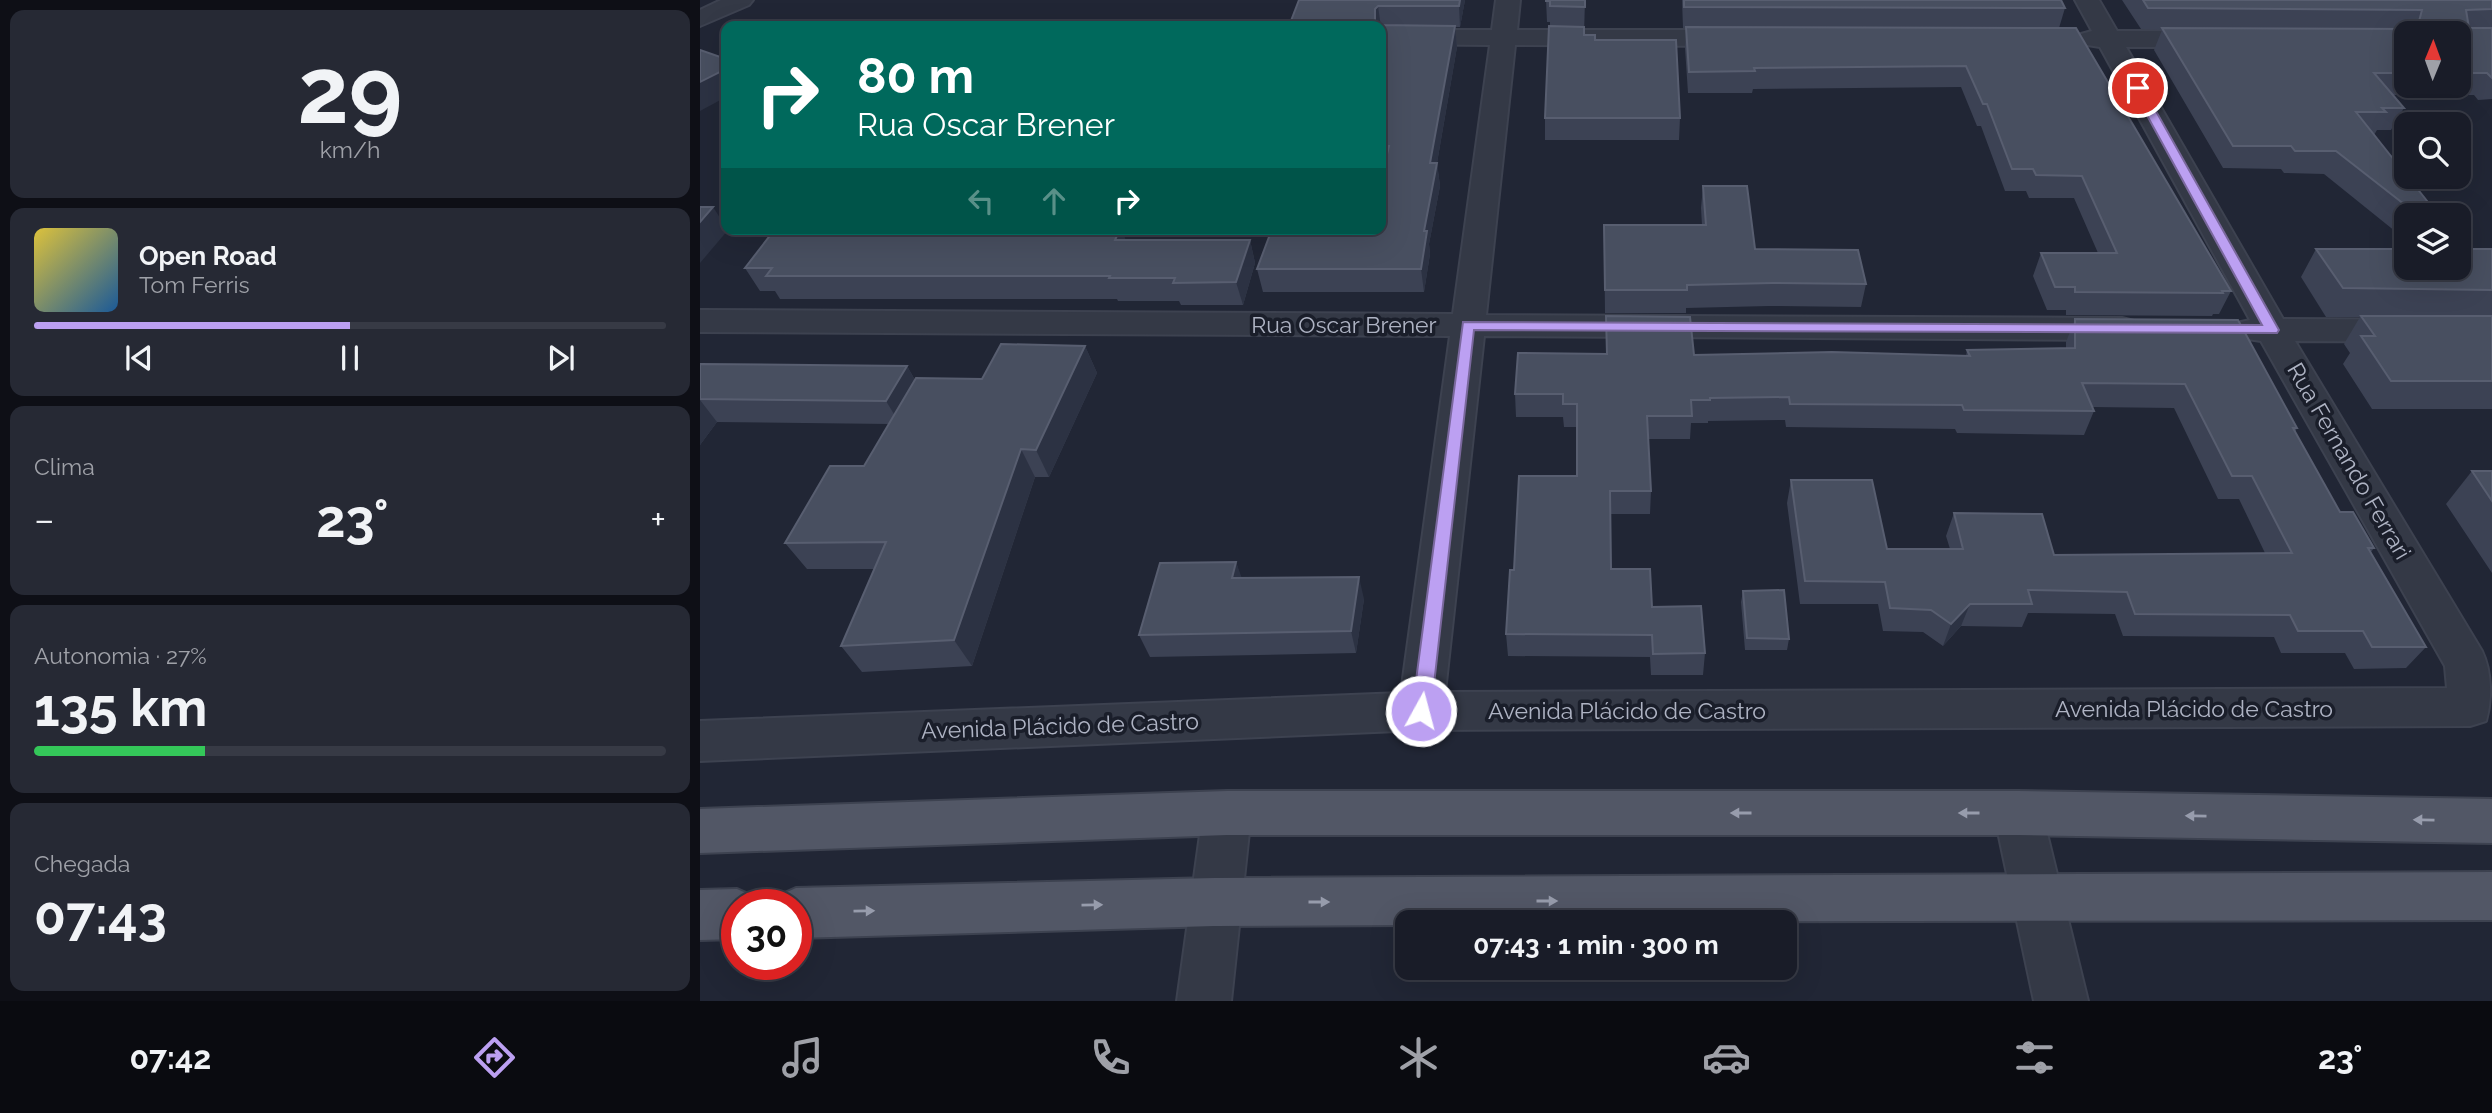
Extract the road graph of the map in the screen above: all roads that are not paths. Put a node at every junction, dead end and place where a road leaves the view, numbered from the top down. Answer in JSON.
{"nodes":[{"id":1,"x":741,"y":0,"type":"edge"},
{"id":2,"x":1508,"y":0,"type":"edge"},
{"id":3,"x":2087,"y":0,"type":"edge"},
{"id":4,"x":700,"y":19,"type":"edge"},
{"id":5,"x":700,"y":35,"type":"edge"},
{"id":6,"x":721,"y":35,"type":"edge"},
{"id":7,"x":1386,"y":37,"type":"edge"},
{"id":8,"x":1503,"y":37,"type":"junction"},
{"id":9,"x":1766,"y":38,"type":"edge"},
{"id":10,"x":2070,"y":39,"type":"edge"},
{"id":11,"x":2111,"y":39,"type":"junction"},
{"id":12,"x":2232,"y":40,"type":"edge"},
{"id":13,"x":700,"y":321,"type":"edge"},
{"id":14,"x":1468,"y":325,"type":"junction"},
{"id":15,"x":2147,"y":329,"type":"edge"},
{"id":16,"x":2216,"y":329,"type":"edge"},
{"id":17,"x":2272,"y":330,"type":"junction"},
{"id":18,"x":2492,"y":331,"type":"edge"},
{"id":19,"x":2477,"y":678,"type":"edge"},
{"id":20,"x":1421,"y":711,"type":"junction"},
{"id":21,"x":700,"y":741,"type":"edge"},
{"id":22,"x":1227,"y":813,"type":"junction"},
{"id":23,"x":2018,"y":813,"type":"junction"},
{"id":24,"x":2492,"y":821,"type":"edge"},
{"id":25,"x":700,"y":831,"type":"edge"},
{"id":26,"x":2492,"y":896,"type":"edge"},
{"id":27,"x":2038,"y":898,"type":"junction"},
{"id":28,"x":1214,"y":902,"type":"junction"},
{"id":29,"x":812,"y":913,"type":"edge"},
{"id":30,"x":721,"y":914,"type":"edge"},
{"id":31,"x":700,"y":915,"type":"edge"},
{"id":32,"x":1204,"y":1001,"type":"edge"},
{"id":33,"x":2061,"y":1001,"type":"edge"}],
"edges":[{"from":1,"to":4,"type":"street"},
{"from":2,"to":8,"type":"street"},
{"from":3,"to":11,"type":"street","name":"Rua Fernando Ferrari"},
{"from":5,"to":6,"type":"street"},
{"from":7,"to":8,"type":"street"},
{"from":8,"to":9,"type":"street"},
{"from":8,"to":14,"type":"street"},
{"from":10,"to":11,"type":"street"},
{"from":11,"to":12,"type":"street"},
{"from":11,"to":17,"type":"street","name":"Rua Fernando Ferrari"},
{"from":13,"to":14,"type":"street","name":"Rua Oscar Brener"},
{"from":14,"to":15,"type":"street","name":"Rua Oscar Brener"},
{"from":14,"to":20,"type":"street"},
{"from":16,"to":17,"type":"street"},
{"from":17,"to":18,"type":"street"},
{"from":17,"to":19,"type":"street","name":"Rua Fernando Ferrari"},
{"from":19,"to":20,"type":"street","name":"Avenida Plácido de Castro"},
{"from":20,"to":21,"type":"street","name":"Avenida Plácido de Castro"},
{"from":23,"to":22,"type":"main road","one_way":true},
{"from":22,"to":25,"type":"main road"},
{"from":22,"to":28,"type":"street"},
{"from":24,"to":23,"type":"main road","one_way":true},
{"from":23,"to":27,"type":"street"},
{"from":26,"to":27,"type":"main road"},
{"from":28,"to":27,"type":"main road","one_way":true},
{"from":27,"to":33,"type":"street"},
{"from":29,"to":28,"type":"main road","one_way":true},
{"from":28,"to":32,"type":"street"},
{"from":30,"to":31,"type":"main road"}]}
